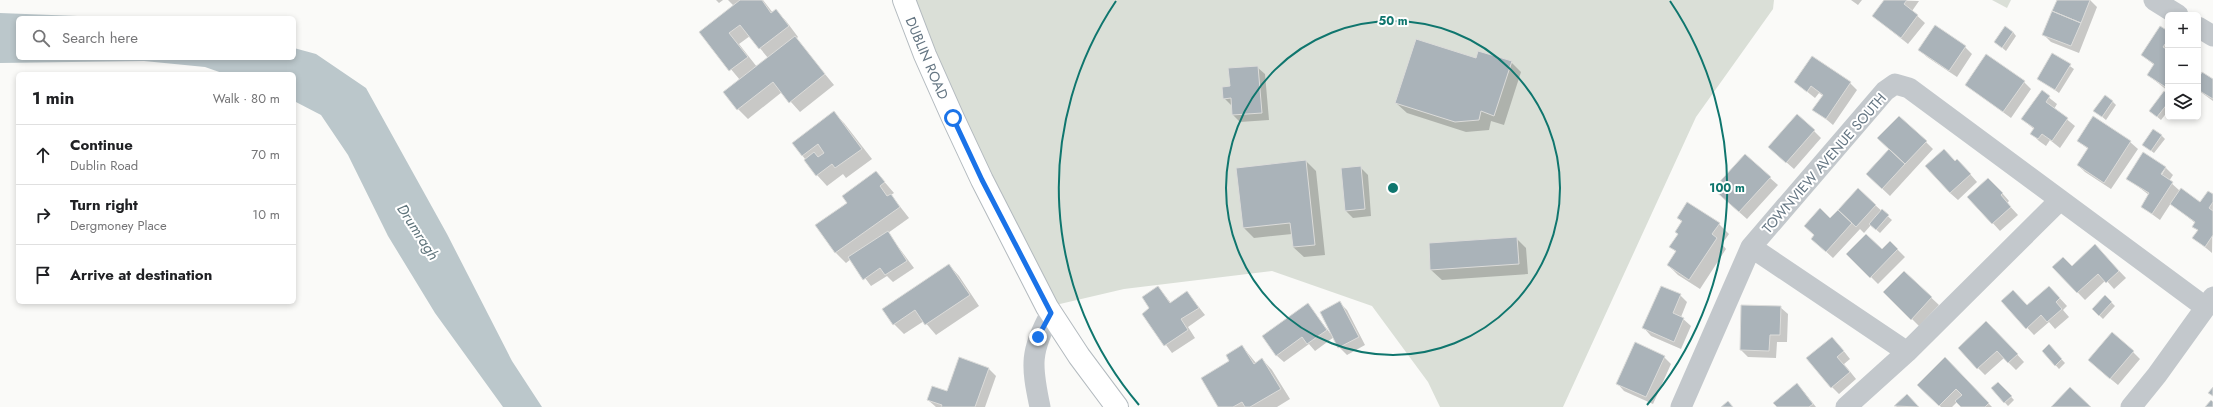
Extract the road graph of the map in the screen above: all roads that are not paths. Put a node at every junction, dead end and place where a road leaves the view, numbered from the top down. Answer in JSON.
{"nodes":[{"id":1,"x":904,"y":0,"type":"edge"},
{"id":2,"x":2154,"y":0,"type":"edge"},
{"id":3,"x":2173,"y":12,"type":"edge"},
{"id":4,"x":2201,"y":29,"type":"edge"},
{"id":5,"x":2213,"y":36,"type":"edge"},
{"id":6,"x":2060,"y":200,"type":"junction"},
{"id":7,"x":1751,"y":247,"type":"junction"},
{"id":8,"x":2209,"y":302,"type":"edge"},
{"id":9,"x":1051,"y":313,"type":"junction"},
{"id":10,"x":1907,"y":352,"type":"junction"},
{"id":11,"x":1040,"y":407,"type":"edge"},
{"id":12,"x":1117,"y":407,"type":"edge"},
{"id":13,"x":1681,"y":407,"type":"edge"},
{"id":14,"x":1846,"y":407,"type":"edge"},
{"id":15,"x":2131,"y":407,"type":"edge"}],
"edges":[{"from":1,"to":9,"type":"street","name":"DUBLIN ROAD"},
{"from":2,"to":3,"type":"street"},
{"from":4,"to":5,"type":"street"},
{"from":6,"to":7,"type":"street","name":"TOWNVIEW AVENUE SOUTH"},
{"from":6,"to":8,"type":"street","name":"TOWNVIEW AVENUE SOUTH"},
{"from":6,"to":10,"type":"street"},
{"from":7,"to":10,"type":"street"},
{"from":7,"to":13,"type":"street","name":"TOWNVIEW AVENUE SOUTH"},
{"from":8,"to":15,"type":"street"},
{"from":9,"to":11,"type":"street"},
{"from":9,"to":12,"type":"street","name":"DUBLIN ROAD"},
{"from":10,"to":14,"type":"street"}]}
